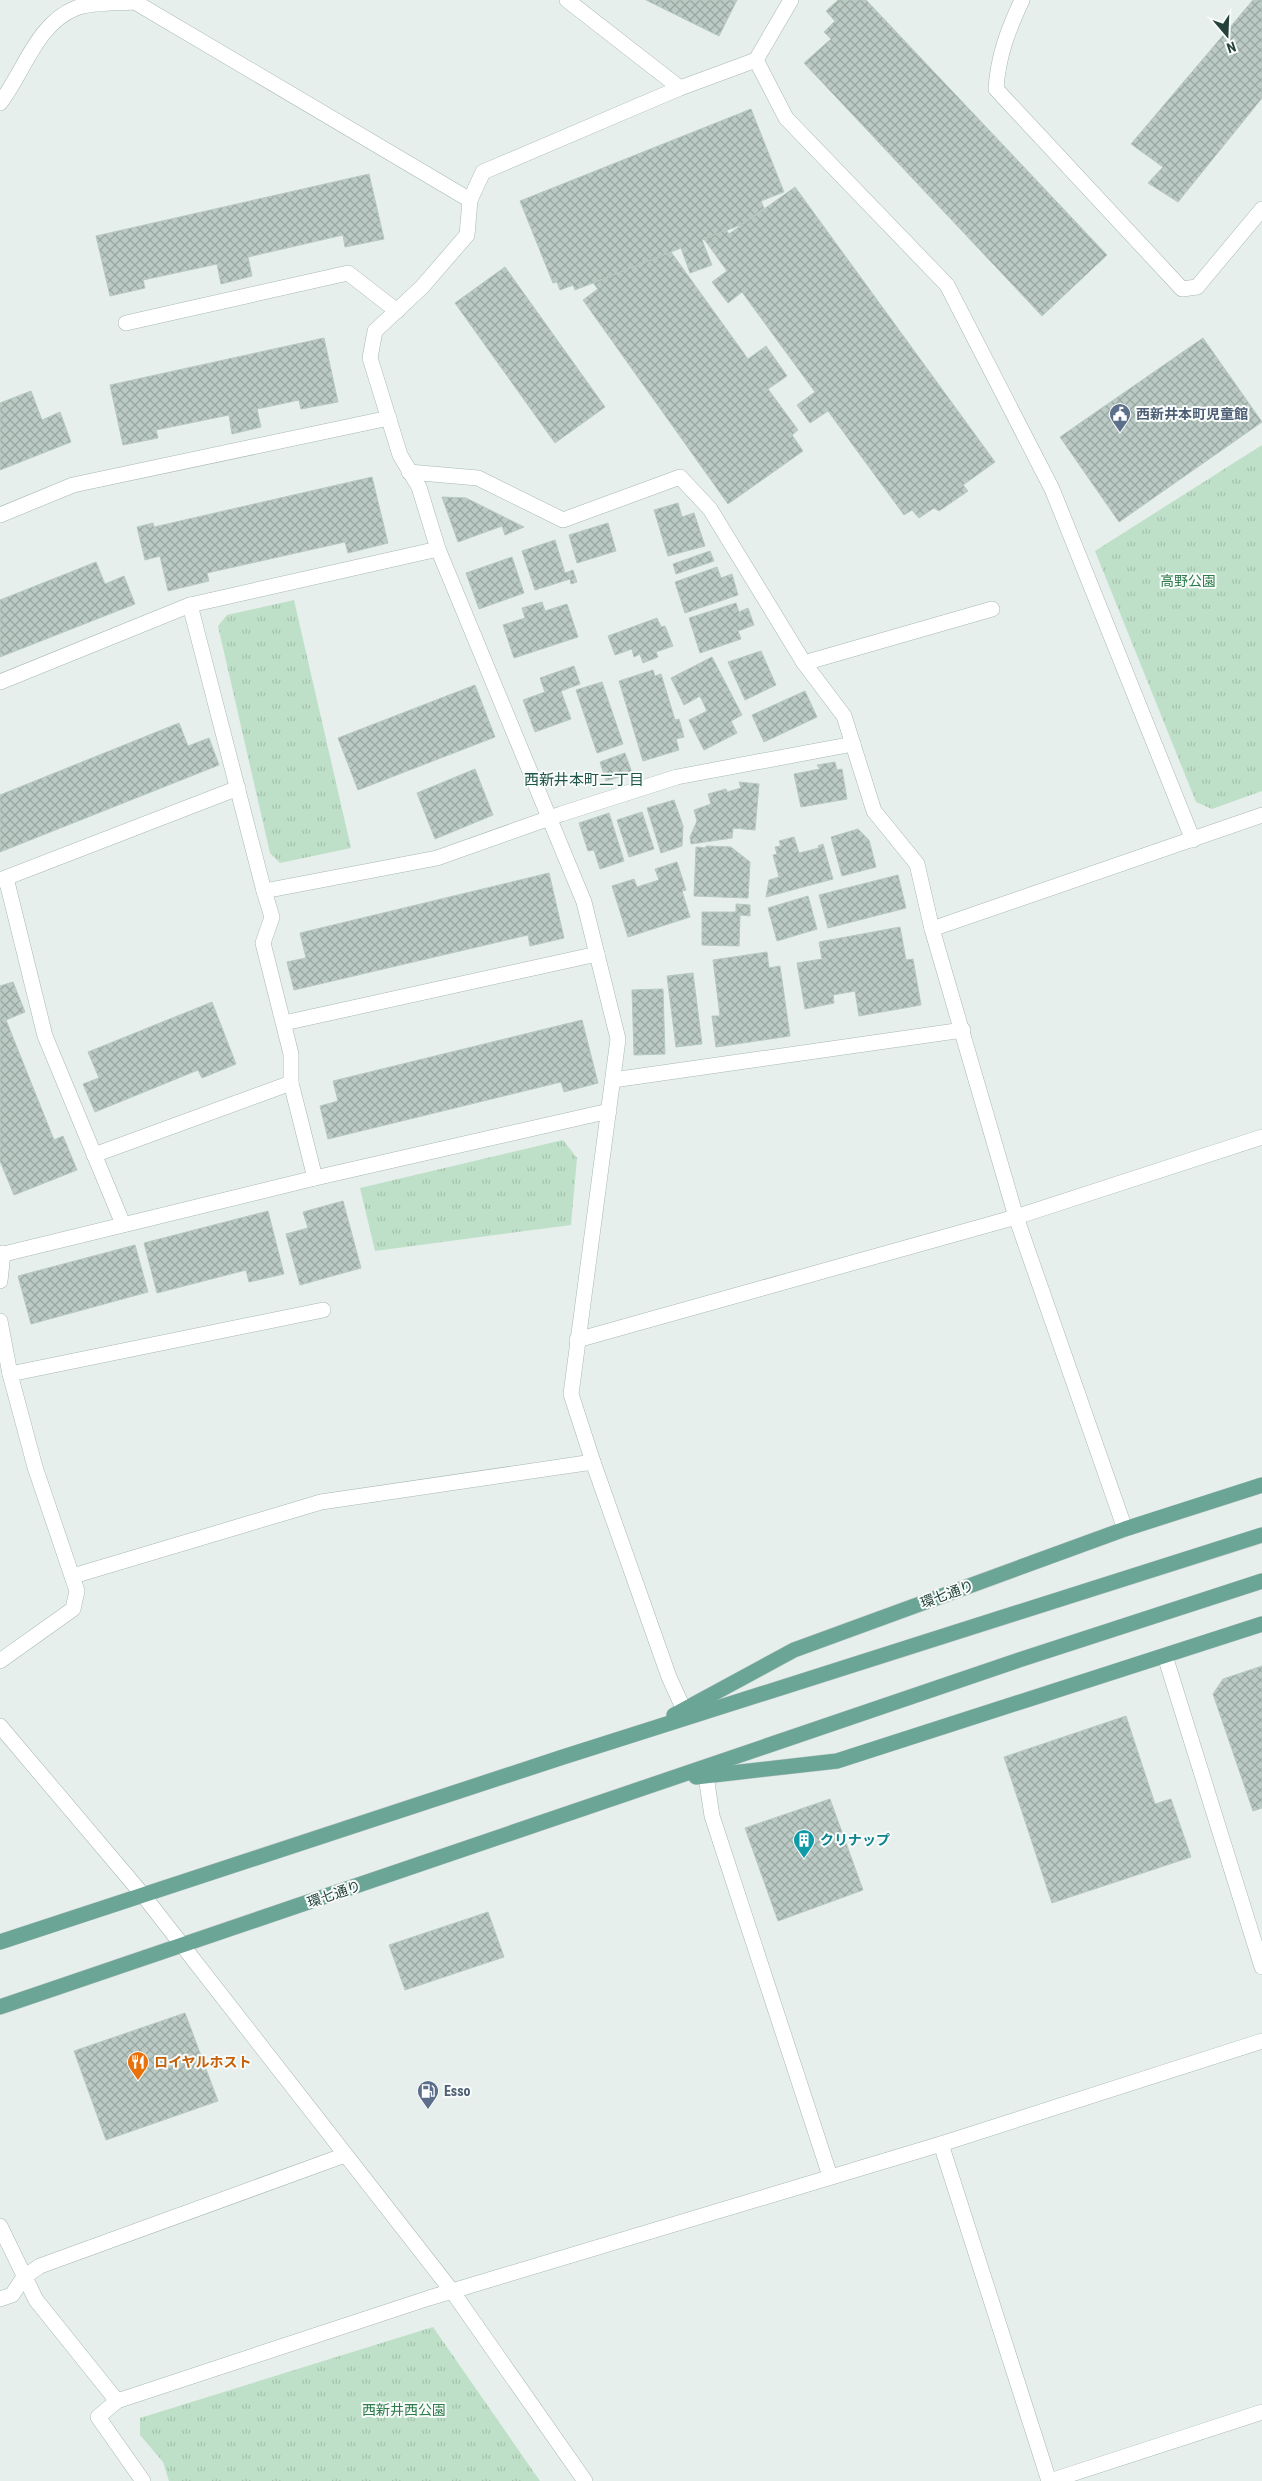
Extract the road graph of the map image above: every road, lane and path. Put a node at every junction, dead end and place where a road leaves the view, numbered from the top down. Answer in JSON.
{"nodes":[{"id":1,"x":567,"y":0,"type":"edge"},
{"id":2,"x":791,"y":0,"type":"edge"},
{"id":3,"x":1022,"y":0,"type":"edge"},
{"id":4,"x":74,"y":4,"type":"edge"},
{"id":5,"x":756,"y":60,"type":"junction"},
{"id":6,"x":680,"y":88,"type":"junction"},
{"id":7,"x":0,"y":103,"type":"edge"},
{"id":8,"x":470,"y":200,"type":"junction"},
{"id":9,"x":1262,"y":209,"type":"edge"},
{"id":10,"x":397,"y":311,"type":"junction"},
{"id":11,"x":126,"y":323,"type":"dead end"},
{"id":12,"x":389,"y":418,"type":"junction"},
{"id":13,"x":409,"y":472,"type":"junction"},
{"id":14,"x":0,"y":515,"type":"edge"},
{"id":15,"x":438,"y":549,"type":"junction"},
{"id":16,"x":190,"y":605,"type":"junction"},
{"id":17,"x":992,"y":609,"type":"dead end"},
{"id":18,"x":804,"y":663,"type":"junction"},
{"id":19,"x":0,"y":682,"type":"edge"},
{"id":20,"x":853,"y":744,"type":"junction"},
{"id":21,"x":238,"y":788,"type":"junction"},
{"id":22,"x":1262,"y":815,"type":"edge"},
{"id":23,"x":547,"y":818,"type":"junction"},
{"id":24,"x":1193,"y":840,"type":"junction"},
{"id":25,"x":3,"y":879,"type":"edge"},
{"id":26,"x":264,"y":891,"type":"junction"},
{"id":27,"x":932,"y":929,"type":"junction"},
{"id":28,"x":597,"y":954,"type":"junction"},
{"id":29,"x":284,"y":1023,"type":"junction"},
{"id":30,"x":963,"y":1030,"type":"junction"},
{"id":31,"x":613,"y":1080,"type":"junction"},
{"id":32,"x":291,"y":1083,"type":"junction"},
{"id":33,"x":608,"y":1111,"type":"junction"},
{"id":34,"x":1262,"y":1136,"type":"edge"},
{"id":35,"x":94,"y":1155,"type":"junction"},
{"id":36,"x":315,"y":1178,"type":"junction"},
{"id":37,"x":1016,"y":1217,"type":"junction"},
{"id":38,"x":123,"y":1224,"type":"junction"},
{"id":39,"x":2,"y":1254,"type":"edge"},
{"id":40,"x":0,"y":1281,"type":"edge"},
{"id":41,"x":323,"y":1310,"type":"dead end"},
{"id":42,"x":0,"y":1321,"type":"edge"},
{"id":43,"x":577,"y":1340,"type":"junction"},
{"id":44,"x":10,"y":1374,"type":"junction"},
{"id":45,"x":593,"y":1462,"type":"junction"},
{"id":46,"x":1262,"y":1484,"type":"edge"},
{"id":47,"x":1125,"y":1529,"type":"junction"},
{"id":48,"x":1262,"y":1535,"type":"edge"},
{"id":49,"x":72,"y":1576,"type":"junction"},
{"id":50,"x":1262,"y":1582,"type":"edge"},
{"id":51,"x":1262,"y":1624,"type":"edge"},
{"id":52,"x":1165,"y":1656,"type":"junction"},
{"id":53,"x":0,"y":1661,"type":"edge"},
{"id":54,"x":684,"y":1710,"type":"junction"},
{"id":55,"x":0,"y":1726,"type":"edge"},
{"id":56,"x":644,"y":1732,"type":"junction"},
{"id":57,"x":706,"y":1776,"type":"junction"},
{"id":58,"x":667,"y":1781,"type":"junction"},
{"id":59,"x":143,"y":1895,"type":"junction"},
{"id":60,"x":0,"y":1942,"type":"edge"},
{"id":61,"x":183,"y":1946,"type":"junction"},
{"id":62,"x":1262,"y":1967,"type":"edge"},
{"id":63,"x":0,"y":2007,"type":"edge"},
{"id":64,"x":1262,"y":2041,"type":"edge"},
{"id":65,"x":941,"y":2144,"type":"junction"},
{"id":66,"x":345,"y":2155,"type":"junction"},
{"id":67,"x":830,"y":2176,"type":"junction"},
{"id":68,"x":0,"y":2226,"type":"edge"},
{"id":69,"x":24,"y":2277,"type":"junction"},
{"id":70,"x":452,"y":2291,"type":"junction"},
{"id":71,"x":0,"y":2300,"type":"edge"},
{"id":72,"x":117,"y":2402,"type":"junction"},
{"id":73,"x":1262,"y":2412,"type":"edge"},
{"id":74,"x":143,"y":2481,"type":"edge"},
{"id":75,"x":584,"y":2481,"type":"edge"},
{"id":76,"x":1050,"y":2481,"type":"edge"}],
"edges":[{"from":1,"to":6,"type":"street"},
{"from":2,"to":5,"type":"street"},
{"from":3,"to":9,"type":"street"},
{"from":4,"to":7,"type":"street"},
{"from":4,"to":8,"type":"street"},
{"from":5,"to":6,"type":"street"},
{"from":5,"to":24,"type":"street"},
{"from":6,"to":8,"type":"street"},
{"from":8,"to":10,"type":"street"},
{"from":10,"to":11,"type":"street"},
{"from":10,"to":12,"type":"street"},
{"from":12,"to":13,"type":"street"},
{"from":12,"to":14,"type":"street"},
{"from":13,"to":15,"type":"street"},
{"from":13,"to":18,"type":"street"},
{"from":15,"to":16,"type":"street"},
{"from":15,"to":23,"type":"street"},
{"from":16,"to":19,"type":"street"},
{"from":16,"to":21,"type":"street"},
{"from":17,"to":18,"type":"street"},
{"from":18,"to":20,"type":"street"},
{"from":20,"to":23,"type":"street"},
{"from":20,"to":27,"type":"street"},
{"from":21,"to":25,"type":"street"},
{"from":21,"to":26,"type":"street"},
{"from":22,"to":24,"type":"street"},
{"from":23,"to":26,"type":"street"},
{"from":23,"to":28,"type":"street"},
{"from":24,"to":27,"type":"street"},
{"from":25,"to":35,"type":"street"},
{"from":26,"to":29,"type":"street"},
{"from":27,"to":30,"type":"street"},
{"from":28,"to":29,"type":"street"},
{"from":28,"to":31,"type":"street"},
{"from":29,"to":32,"type":"street"},
{"from":30,"to":31,"type":"street"},
{"from":30,"to":37,"type":"street"},
{"from":31,"to":33,"type":"street"},
{"from":32,"to":35,"type":"street"},
{"from":32,"to":36,"type":"street"},
{"from":33,"to":36,"type":"street"},
{"from":33,"to":43,"type":"street"},
{"from":34,"to":37,"type":"street"},
{"from":35,"to":38,"type":"street"},
{"from":36,"to":38,"type":"street"},
{"from":37,"to":43,"type":"street"},
{"from":37,"to":47,"type":"street"},
{"from":38,"to":39,"type":"street"},
{"from":39,"to":40,"type":"street"},
{"from":41,"to":44,"type":"street"},
{"from":42,"to":44,"type":"street"},
{"from":43,"to":45,"type":"street"},
{"from":44,"to":49,"type":"street"},
{"from":45,"to":49,"type":"street"},
{"from":45,"to":54,"type":"street"},
{"from":46,"to":47,"type":"main road","name":"環七通り"},
{"from":47,"to":54,"type":"main road","name":"環七通り"},
{"from":48,"to":56,"type":"main road","name":"環七通り"},
{"from":49,"to":53,"type":"street"},
{"from":50,"to":58,"type":"main road","name":"環七通り"},
{"from":51,"to":52,"type":"main road","name":"環七通り"},
{"from":52,"to":57,"type":"main road","name":"環七通り"},
{"from":52,"to":62,"type":"street"},
{"from":54,"to":56,"type":"main road","name":"環七通り"},
{"from":55,"to":59,"type":"street"},
{"from":56,"to":59,"type":"main road","name":"環七通り"},
{"from":57,"to":58,"type":"main road","name":"環七通り"},
{"from":57,"to":67,"type":"street"},
{"from":58,"to":61,"type":"main road","name":"環七通り"},
{"from":59,"to":60,"type":"main road","name":"環七通り"},
{"from":59,"to":61,"type":"street"},
{"from":61,"to":63,"type":"main road","name":"環七通り"},
{"from":61,"to":66,"type":"street"},
{"from":64,"to":65,"type":"street"},
{"from":65,"to":67,"type":"street"},
{"from":65,"to":76,"type":"street"},
{"from":66,"to":69,"type":"street"},
{"from":66,"to":70,"type":"street"},
{"from":67,"to":70,"type":"street"},
{"from":68,"to":69,"type":"street"},
{"from":69,"to":71,"type":"street"},
{"from":69,"to":72,"type":"street"},
{"from":70,"to":72,"type":"street"},
{"from":70,"to":75,"type":"street"},
{"from":72,"to":74,"type":"street"},
{"from":73,"to":76,"type":"street"}]}
